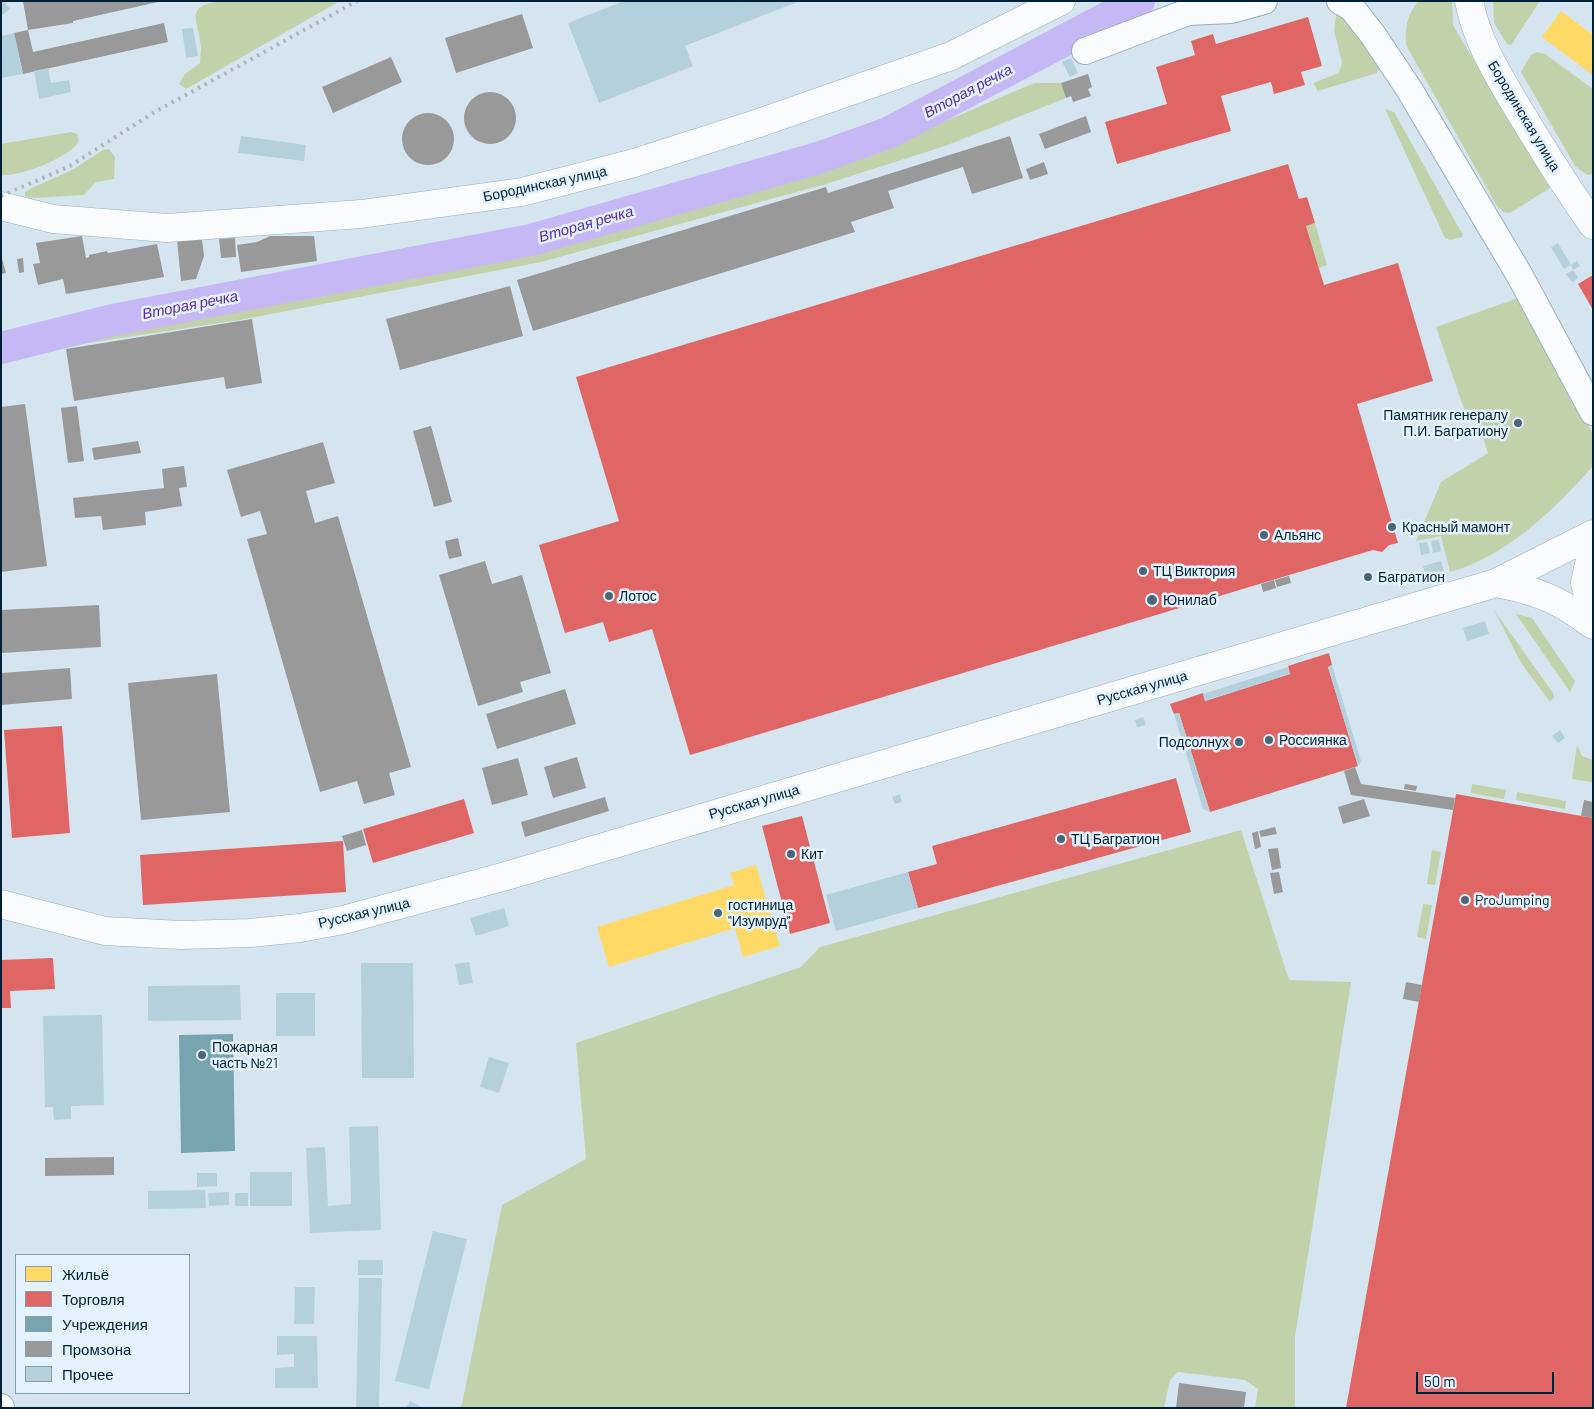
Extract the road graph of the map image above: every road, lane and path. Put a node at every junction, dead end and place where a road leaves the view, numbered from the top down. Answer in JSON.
{"nodes":[{"id":1,"x":1061,"y":1,"type":"edge"},
{"id":2,"x":1264,"y":1,"type":"edge"},
{"id":3,"x":1340,"y":1,"type":"edge"},
{"id":4,"x":1469,"y":1,"type":"edge"},
{"id":5,"x":1085,"y":51,"type":"dead end"},
{"id":6,"x":1,"y":206,"type":"edge"},
{"id":7,"x":1593,"y":225,"type":"edge"},
{"id":8,"x":1593,"y":412,"type":"edge"},
{"id":9,"x":1593,"y":534,"type":"edge"},
{"id":10,"x":1593,"y":545,"type":"edge"},
{"id":11,"x":1496,"y":583,"type":"junction"},
{"id":12,"x":1593,"y":615,"type":"edge"},
{"id":13,"x":1593,"y":625,"type":"edge"},
{"id":14,"x":1,"y":904,"type":"edge"}],
"edges":[{"from":1,"to":6,"type":"main road","name":"Бородинская улица"},
{"from":2,"to":5,"type":"street"},
{"from":3,"to":8,"type":"street"},
{"from":4,"to":7,"type":"main road","name":"Бородинская улица"},
{"from":9,"to":11,"type":"main road","name":"Русская улица"},
{"from":10,"to":12,"type":"main road"},
{"from":11,"to":13,"type":"main road","name":"Русская улица"},
{"from":11,"to":14,"type":"main road","name":"Русская улица"}]}
